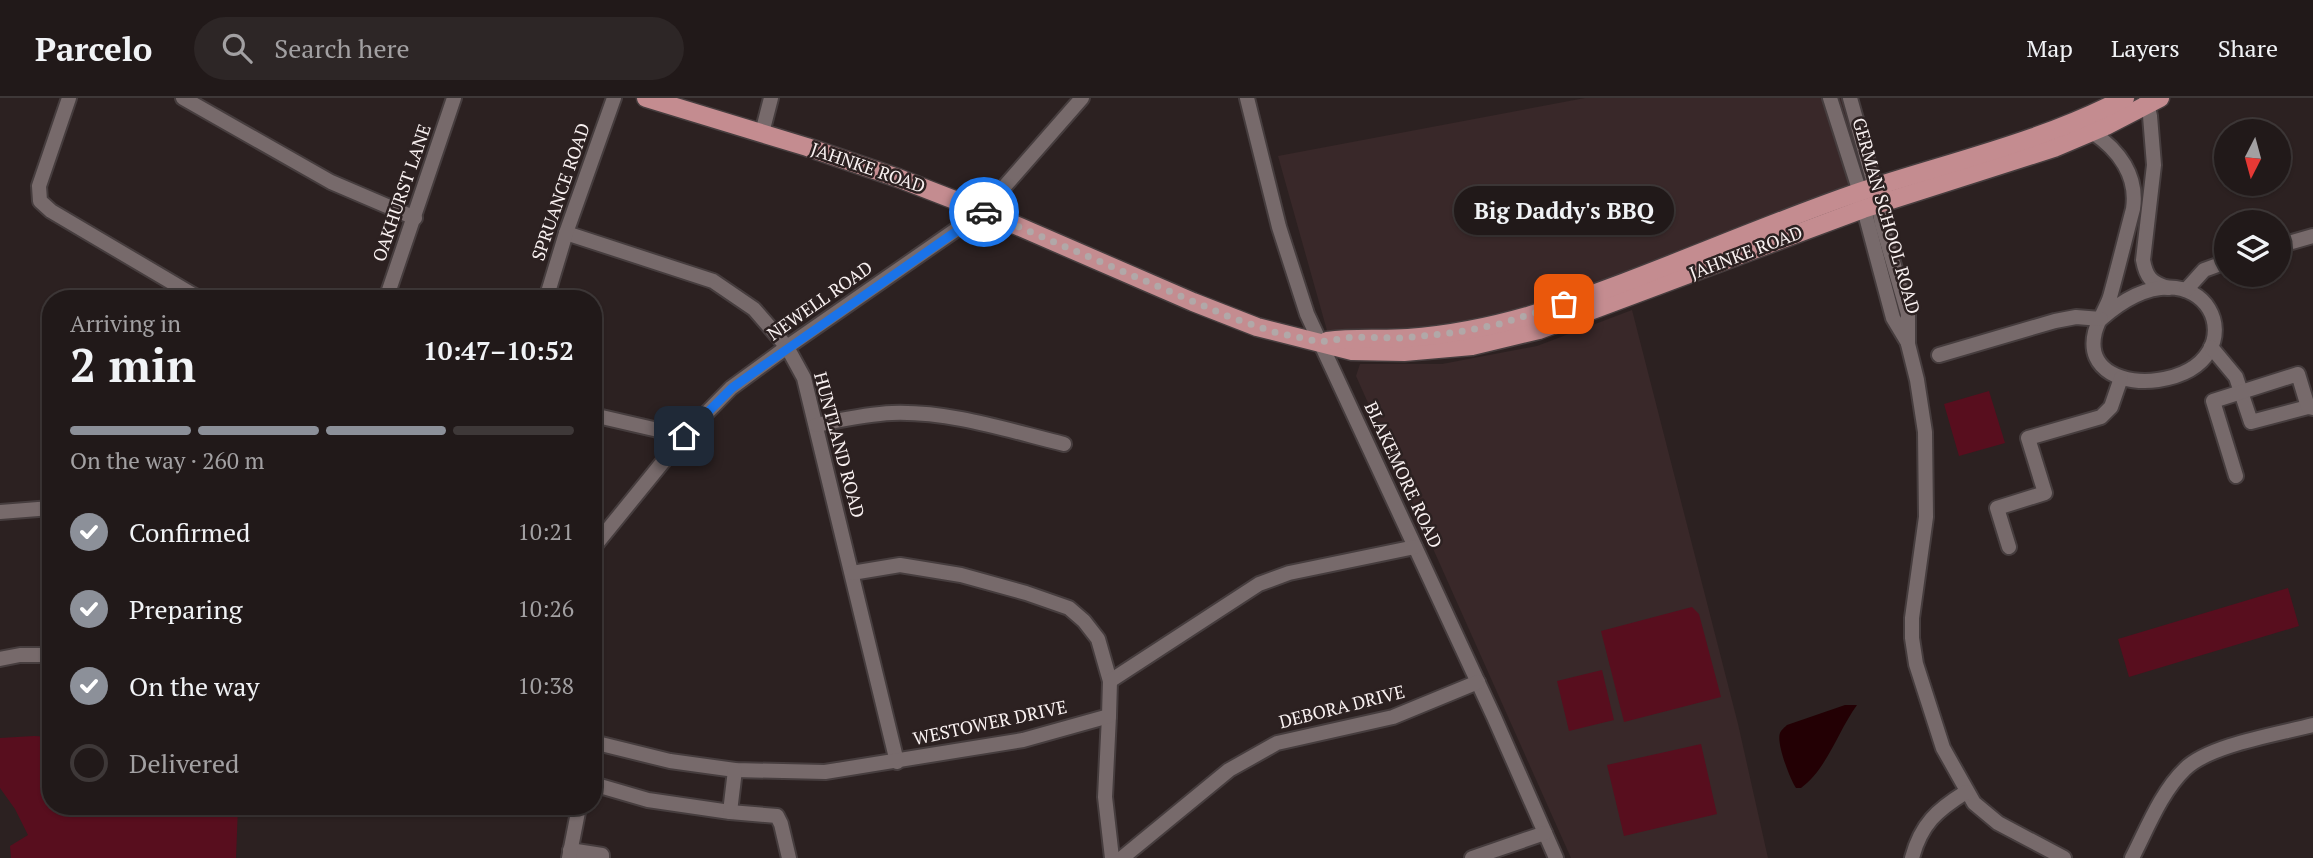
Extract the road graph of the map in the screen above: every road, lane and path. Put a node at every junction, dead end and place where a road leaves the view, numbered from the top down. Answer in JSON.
{"nodes":[{"id":1,"x":69,"y":98,"type":"edge"},
{"id":2,"x":183,"y":98,"type":"edge"},
{"id":3,"x":454,"y":98,"type":"edge"},
{"id":4,"x":614,"y":98,"type":"edge"},
{"id":5,"x":646,"y":98,"type":"edge"},
{"id":6,"x":771,"y":98,"type":"edge"},
{"id":7,"x":1082,"y":98,"type":"edge"},
{"id":8,"x":1247,"y":98,"type":"edge"},
{"id":9,"x":1830,"y":98,"type":"edge"},
{"id":10,"x":1850,"y":98,"type":"edge"},
{"id":11,"x":2125,"y":98,"type":"edge"},
{"id":12,"x":2152,"y":100,"type":"edge"},
{"id":13,"x":2092,"y":132,"type":"junction"},
{"id":14,"x":762,"y":133,"type":"junction"},
{"id":15,"x":2153,"y":177,"type":"junction"},
{"id":16,"x":1869,"y":198,"type":"junction"},
{"id":17,"x":2133,"y":209,"type":"junction"},
{"id":18,"x":983,"y":211,"type":"junction"},
{"id":19,"x":415,"y":218,"type":"junction"},
{"id":20,"x":566,"y":233,"type":"junction"},
{"id":21,"x":2313,"y":236,"type":"edge"},
{"id":22,"x":2291,"y":242,"type":"edge"},
{"id":23,"x":2214,"y":266,"type":"edge"},
{"id":24,"x":2169,"y":288,"type":"junction"},
{"id":25,"x":185,"y":290,"type":"edge"},
{"id":26,"x":389,"y":290,"type":"edge"},
{"id":27,"x":549,"y":290,"type":"edge"},
{"id":28,"x":2186,"y":290,"type":"junction"},
{"id":29,"x":2101,"y":319,"type":"junction"},
{"id":30,"x":1320,"y":342,"type":"junction"},
{"id":31,"x":787,"y":347,"type":"junction"},
{"id":32,"x":2211,"y":347,"type":"junction"},
{"id":33,"x":1940,"y":355,"type":"dead end"},
{"id":34,"x":2121,"y":378,"type":"junction"},
{"id":35,"x":2242,"y":391,"type":"junction"},
{"id":36,"x":2311,"y":407,"type":"edge"},
{"id":37,"x":602,"y":417,"type":"edge"},
{"id":38,"x":816,"y":425,"type":"junction"},
{"id":39,"x":684,"y":436,"type":"junction"},
{"id":40,"x":1064,"y":443,"type":"dead end"},
{"id":41,"x":2236,"y":476,"type":"dead end"},
{"id":42,"x":42,"y":509,"type":"edge"},
{"id":43,"x":0,"y":512,"type":"edge"},
{"id":44,"x":602,"y":537,"type":"edge"},
{"id":45,"x":1415,"y":547,"type":"junction"},
{"id":46,"x":2009,"y":547,"type":"dead end"},
{"id":47,"x":852,"y":573,"type":"junction"},
{"id":48,"x":42,"y":654,"type":"edge"},
{"id":49,"x":0,"y":659,"type":"edge"},
{"id":50,"x":1110,"y":681,"type":"junction"},
{"id":51,"x":1478,"y":682,"type":"junction"},
{"id":52,"x":1109,"y":716,"type":"junction"},
{"id":53,"x":2313,"y":725,"type":"edge"},
{"id":54,"x":602,"y":744,"type":"edge"},
{"id":55,"x":897,"y":762,"type":"junction"},
{"id":56,"x":735,"y":770,"type":"junction"},
{"id":57,"x":602,"y":787,"type":"edge"},
{"id":58,"x":1966,"y":792,"type":"junction"},
{"id":59,"x":730,"y":812,"type":"junction"},
{"id":60,"x":577,"y":815,"type":"edge"},
{"id":61,"x":1545,"y":832,"type":"junction"},
{"id":62,"x":569,"y":854,"type":"edge"},
{"id":63,"x":602,"y":858,"type":"edge"},
{"id":64,"x":789,"y":858,"type":"edge"},
{"id":65,"x":1112,"y":858,"type":"edge"},
{"id":66,"x":1122,"y":858,"type":"edge"},
{"id":67,"x":1472,"y":858,"type":"edge"},
{"id":68,"x":1556,"y":858,"type":"edge"},
{"id":69,"x":1912,"y":858,"type":"edge"},
{"id":70,"x":2064,"y":858,"type":"edge"},
{"id":71,"x":2132,"y":858,"type":"edge"}],
"edges":[{"from":1,"to":25,"type":"street"},
{"from":2,"to":19,"type":"street"},
{"from":3,"to":19,"type":"street","name":"OAKHURST LANE"},
{"from":4,"to":20,"type":"street","name":"SPRUANCE ROAD"},
{"from":5,"to":14,"type":"main road","name":"JAHNKE ROAD"},
{"from":6,"to":14,"type":"street"},
{"from":7,"to":18,"type":"street","name":"NEWELL ROAD"},
{"from":8,"to":30,"type":"street","name":"BLAKEMORE ROAD"},
{"from":9,"to":16,"type":"street","name":"GERMAN SCHOOL ROAD"},
{"from":10,"to":16,"type":"street","name":"GERMAN SCHOOL ROAD"},
{"from":11,"to":16,"type":"main road","name":"JAHNKE ROAD"},
{"from":12,"to":13,"type":"main road","name":"JAHNKE ROAD"},
{"from":12,"to":15,"type":"street"},
{"from":13,"to":16,"type":"main road","name":"JAHNKE ROAD"},
{"from":13,"to":17,"type":"street"},
{"from":14,"to":18,"type":"main road","name":"JAHNKE ROAD"},
{"from":15,"to":17,"type":"street"},
{"from":15,"to":24,"type":"street"},
{"from":16,"to":30,"type":"main road","name":"JAHNKE ROAD"},
{"from":16,"to":58,"type":"street","name":"GERMAN SCHOOL ROAD"},
{"from":17,"to":29,"type":"street"},
{"from":18,"to":30,"type":"main road","name":"JAHNKE ROAD"},
{"from":18,"to":31,"type":"street","name":"NEWELL ROAD"},
{"from":19,"to":26,"type":"street","name":"OAKHURST LANE"},
{"from":20,"to":27,"type":"street","name":"SPRUANCE ROAD"},
{"from":20,"to":31,"type":"street","name":"HUNTLAND ROAD"},
{"from":21,"to":22,"type":"street"},
{"from":23,"to":28,"type":"street"},
{"from":24,"to":28,"type":"street"},
{"from":24,"to":29,"type":"street"},
{"from":28,"to":32,"type":"street"},
{"from":29,"to":33,"type":"street"},
{"from":29,"to":34,"type":"street"},
{"from":30,"to":45,"type":"street","name":"BLAKEMORE ROAD"},
{"from":31,"to":38,"type":"street","name":"HUNTLAND ROAD"},
{"from":31,"to":39,"type":"street","name":"NEWELL ROAD"},
{"from":32,"to":34,"type":"street"},
{"from":32,"to":35,"type":"street"},
{"from":34,"to":46,"type":"street"},
{"from":35,"to":36,"type":"street"},
{"from":35,"to":36,"type":"street"},
{"from":35,"to":41,"type":"street"},
{"from":37,"to":39,"type":"street"},
{"from":38,"to":40,"type":"street"},
{"from":38,"to":47,"type":"street","name":"HUNTLAND ROAD"},
{"from":39,"to":44,"type":"street","name":"NEWELL ROAD"},
{"from":42,"to":43,"type":"street"},
{"from":45,"to":50,"type":"street"},
{"from":45,"to":51,"type":"street","name":"BLAKEMORE ROAD"},
{"from":47,"to":50,"type":"street"},
{"from":47,"to":55,"type":"street","name":"HUNTLAND ROAD"},
{"from":48,"to":49,"type":"street"},
{"from":50,"to":52,"type":"street"},
{"from":51,"to":61,"type":"street","name":"BLAKEMORE ROAD"},
{"from":51,"to":66,"type":"street","name":"DEBORA DRIVE"},
{"from":52,"to":55,"type":"street","name":"WESTOWER DRIVE"},
{"from":52,"to":65,"type":"street"},
{"from":53,"to":71,"type":"street"},
{"from":54,"to":56,"type":"street","name":"WESTOWER DRIVE"},
{"from":55,"to":56,"type":"street","name":"WESTOWER DRIVE"},
{"from":56,"to":59,"type":"street"},
{"from":57,"to":59,"type":"street"},
{"from":58,"to":69,"type":"street"},
{"from":58,"to":70,"type":"street","name":"GERMAN SCHOOL ROAD"},
{"from":59,"to":64,"type":"street"},
{"from":60,"to":62,"type":"street"},
{"from":61,"to":67,"type":"street"},
{"from":61,"to":68,"type":"street","name":"BLAKEMORE ROAD"},
{"from":62,"to":63,"type":"street"}]}
